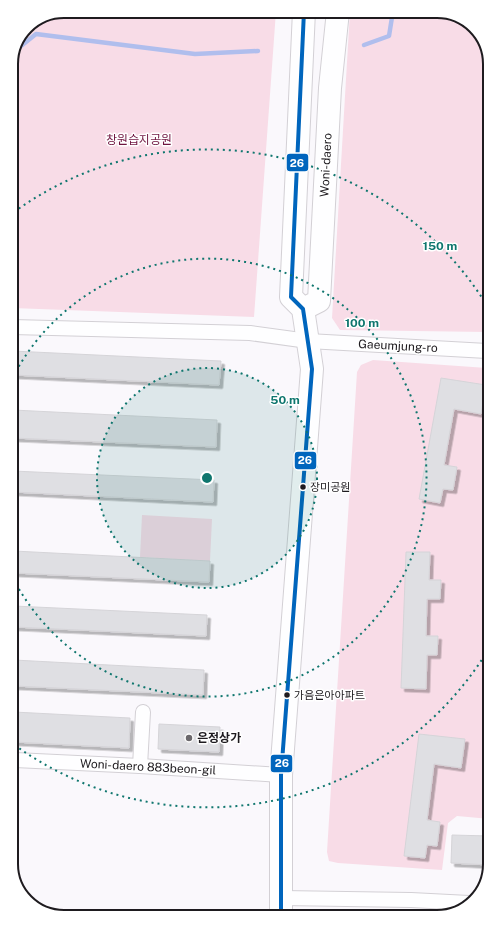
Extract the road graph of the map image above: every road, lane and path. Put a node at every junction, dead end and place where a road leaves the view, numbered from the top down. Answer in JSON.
{"nodes":[{"id":1,"x":304,"y":18,"type":"edge"},
{"id":2,"x":337,"y":18,"type":"edge"},
{"id":3,"x":303,"y":309,"type":"junction"},
{"id":4,"x":18,"y":327,"type":"edge"},
{"id":5,"x":308,"y":340,"type":"junction"},
{"id":6,"x":483,"y":351,"type":"edge"},
{"id":7,"x":143,"y":712,"type":"dead end"},
{"id":8,"x":18,"y":760,"type":"edge"},
{"id":9,"x":140,"y":766,"type":"junction"},
{"id":10,"x":281,"y":775,"type":"junction"},
{"id":11,"x":461,"y":903,"type":"edge"},
{"id":12,"x":282,"y":906,"type":"edge"}],
"edges":[{"from":1,"to":3,"type":"main road"},
{"from":2,"to":3,"type":"main road","name":"Woni-daero"},
{"from":3,"to":5,"type":"main road"},
{"from":4,"to":5,"type":"street","name":"Gaeumjung-ro"},
{"from":5,"to":6,"type":"street","name":"Gaeumjung-ro"},
{"from":5,"to":10,"type":"main road"},
{"from":7,"to":9,"type":"street"},
{"from":8,"to":9,"type":"street","name":"Woni-daero 883beon-gil"},
{"from":9,"to":10,"type":"street","name":"Woni-daero 883beon-gil"},
{"from":10,"to":12,"type":"main road"},
{"from":11,"to":12,"type":"street"}]}
